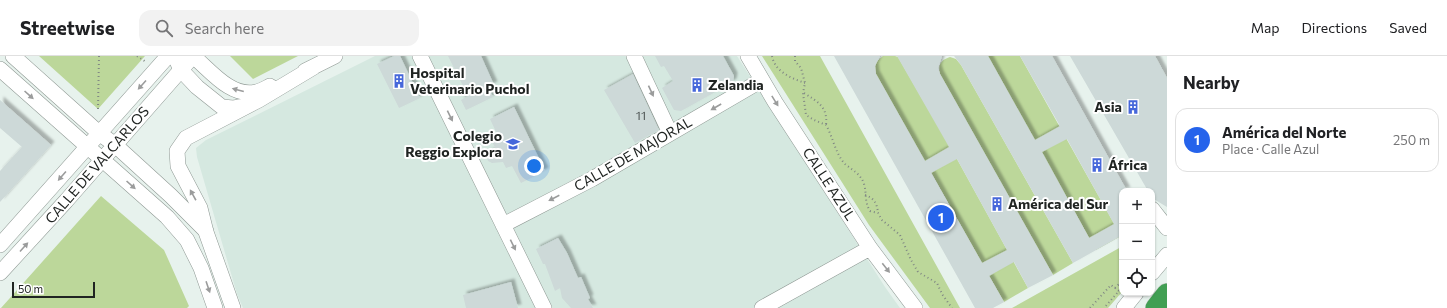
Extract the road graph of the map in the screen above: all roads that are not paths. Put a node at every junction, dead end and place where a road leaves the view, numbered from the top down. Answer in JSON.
{"nodes":[{"id":1,"x":13,"y":56,"type":"edge"},
{"id":2,"x":168,"y":56,"type":"edge"},
{"id":3,"x":175,"y":56,"type":"edge"},
{"id":4,"x":193,"y":56,"type":"edge"},
{"id":5,"x":335,"y":56,"type":"edge"},
{"id":6,"x":420,"y":56,"type":"edge"},
{"id":7,"x":634,"y":56,"type":"edge"},
{"id":8,"x":748,"y":56,"type":"edge"},
{"id":9,"x":314,"y":67,"type":"junction"},
{"id":10,"x":0,"y":69,"type":"edge"},
{"id":11,"x":181,"y":70,"type":"junction"},
{"id":12,"x":762,"y":80,"type":"junction"},
{"id":13,"x":248,"y":105,"type":"junction"},
{"id":14,"x":99,"y":133,"type":"junction"},
{"id":15,"x":670,"y":133,"type":"junction"},
{"id":16,"x":114,"y":144,"type":"junction"},
{"id":17,"x":87,"y":146,"type":"junction"},
{"id":18,"x":102,"y":159,"type":"junction"},
{"id":19,"x":1155,"y":213,"type":"edge"},
{"id":20,"x":503,"y":225,"type":"junction"},
{"id":21,"x":1167,"y":228,"type":"edge"},
{"id":22,"x":206,"y":232,"type":"junction"},
{"id":23,"x":0,"y":245,"type":"edge"},
{"id":24,"x":870,"y":248,"type":"junction"},
{"id":25,"x":1167,"y":255,"type":"edge"},
{"id":26,"x":1155,"y":269,"type":"edge"},
{"id":27,"x":0,"y":273,"type":"edge"},
{"id":28,"x":1167,"y":294,"type":"edge"},
{"id":29,"x":1134,"y":296,"type":"edge"},
{"id":30,"x":231,"y":302,"type":"edge"},
{"id":31,"x":214,"y":307,"type":"edge"},
{"id":32,"x":544,"y":308,"type":"edge"},
{"id":33,"x":762,"y":308,"type":"edge"},
{"id":34,"x":915,"y":308,"type":"edge"},
{"id":35,"x":1124,"y":308,"type":"edge"},
{"id":36,"x":1156,"y":308,"type":"edge"}],
"edges":[{"from":1,"to":14,"type":"street"},
{"from":2,"to":14,"type":"street","name":"CALLE DE VALCARLOS","one_way":true},
{"from":3,"to":11,"type":"street"},
{"from":9,"to":4,"type":"street","one_way":true},
{"from":4,"to":11,"type":"street","name":"CALLE DE VALCARLOS"},
{"from":5,"to":9,"type":"street"},
{"from":6,"to":20,"type":"street","one_way":true},
{"from":7,"to":15,"type":"street","one_way":true},
{"from":8,"to":12,"type":"street","name":"CALLE AZUL"},
{"from":9,"to":13,"type":"street"},
{"from":10,"to":17,"type":"street","one_way":true},
{"from":11,"to":13,"type":"street"},
{"from":11,"to":16,"type":"street","name":"CALLE DE VALCARLOS"},
{"from":12,"to":15,"type":"street","name":"CALLE DE MAJORAL","one_way":true},
{"from":12,"to":24,"type":"street","name":"CALLE AZUL","one_way":true},
{"from":22,"to":13,"type":"street","one_way":true},
{"from":14,"to":16,"type":"street"},
{"from":14,"to":17,"type":"street","name":"CALLE DE VALCARLOS"},
{"from":15,"to":20,"type":"street","name":"CALLE DE MAJORAL","one_way":true},
{"from":16,"to":18,"type":"street","name":"CALLE DE VALCARLOS"},
{"from":16,"to":22,"type":"street"},
{"from":17,"to":18,"type":"street"},
{"from":17,"to":23,"type":"street","name":"CALLE DE VALCARLOS","one_way":true},
{"from":27,"to":18,"type":"street","name":"CALLE DE VALCARLOS","one_way":true},
{"from":18,"to":31,"type":"street","one_way":true},
{"from":19,"to":21,"type":"street"},
{"from":20,"to":32,"type":"street","one_way":true},
{"from":22,"to":30,"type":"street"},
{"from":24,"to":33,"type":"street"},
{"from":24,"to":34,"type":"street","name":"CALLE AZUL","one_way":true},
{"from":25,"to":26,"type":"street"},
{"from":28,"to":36,"type":"highway"},
{"from":29,"to":35,"type":"street"},
{"from":30,"to":31,"type":"street"}]}
